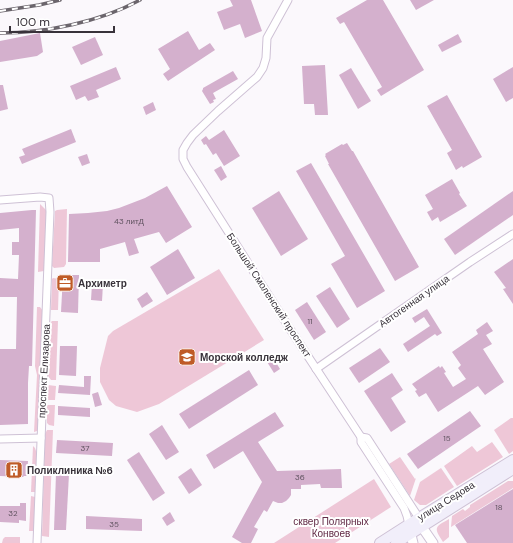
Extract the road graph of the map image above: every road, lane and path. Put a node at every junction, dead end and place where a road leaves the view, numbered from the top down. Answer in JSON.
{"nodes":[{"id":1,"x":288,"y":0,"type":"edge"},
{"id":2,"x":0,"y":200,"type":"edge"},
{"id":3,"x":513,"y":234,"type":"edge"},
{"id":4,"x":316,"y":369,"type":"junction"},
{"id":5,"x":361,"y":437,"type":"junction"},
{"id":6,"x":41,"y":438,"type":"junction"},
{"id":7,"x":0,"y":439,"type":"edge"},
{"id":8,"x":513,"y":460,"type":"edge"},
{"id":9,"x":513,"y":469,"type":"edge"},
{"id":10,"x":420,"y":522,"type":"junction"},
{"id":11,"x":411,"y":534,"type":"edge"},
{"id":12,"x":37,"y":543,"type":"edge"},
{"id":13,"x":380,"y":543,"type":"edge"},
{"id":14,"x":396,"y":543,"type":"edge"},
{"id":15,"x":433,"y":543,"type":"edge"}],
"edges":[{"from":1,"to":4,"type":"street","name":"Большой Смоленский проспект"},
{"from":2,"to":6,"type":"street","name":"проспект Елизарова"},
{"from":3,"to":4,"type":"street","name":"Автогенная улица"},
{"from":4,"to":5,"type":"street","name":"Большой Смоленский проспект"},
{"from":5,"to":10,"type":"street","name":"Большой Смоленский проспект"},
{"from":5,"to":11,"type":"street","name":"Большой Смоленский проспект"},
{"from":6,"to":7,"type":"street"},
{"from":6,"to":12,"type":"street","name":"проспект Елизарова"},
{"from":8,"to":10,"type":"main road","name":"улица Седова"},
{"from":9,"to":10,"type":"main road","name":"улица Седова"},
{"from":10,"to":11,"type":"main road","name":"улица Седова"},
{"from":10,"to":15,"type":"street","name":"Большой Смоленский проспект"},
{"from":11,"to":13,"type":"main road","name":"улица Седова"},
{"from":11,"to":14,"type":"main road","name":"улица Седова"}]}
